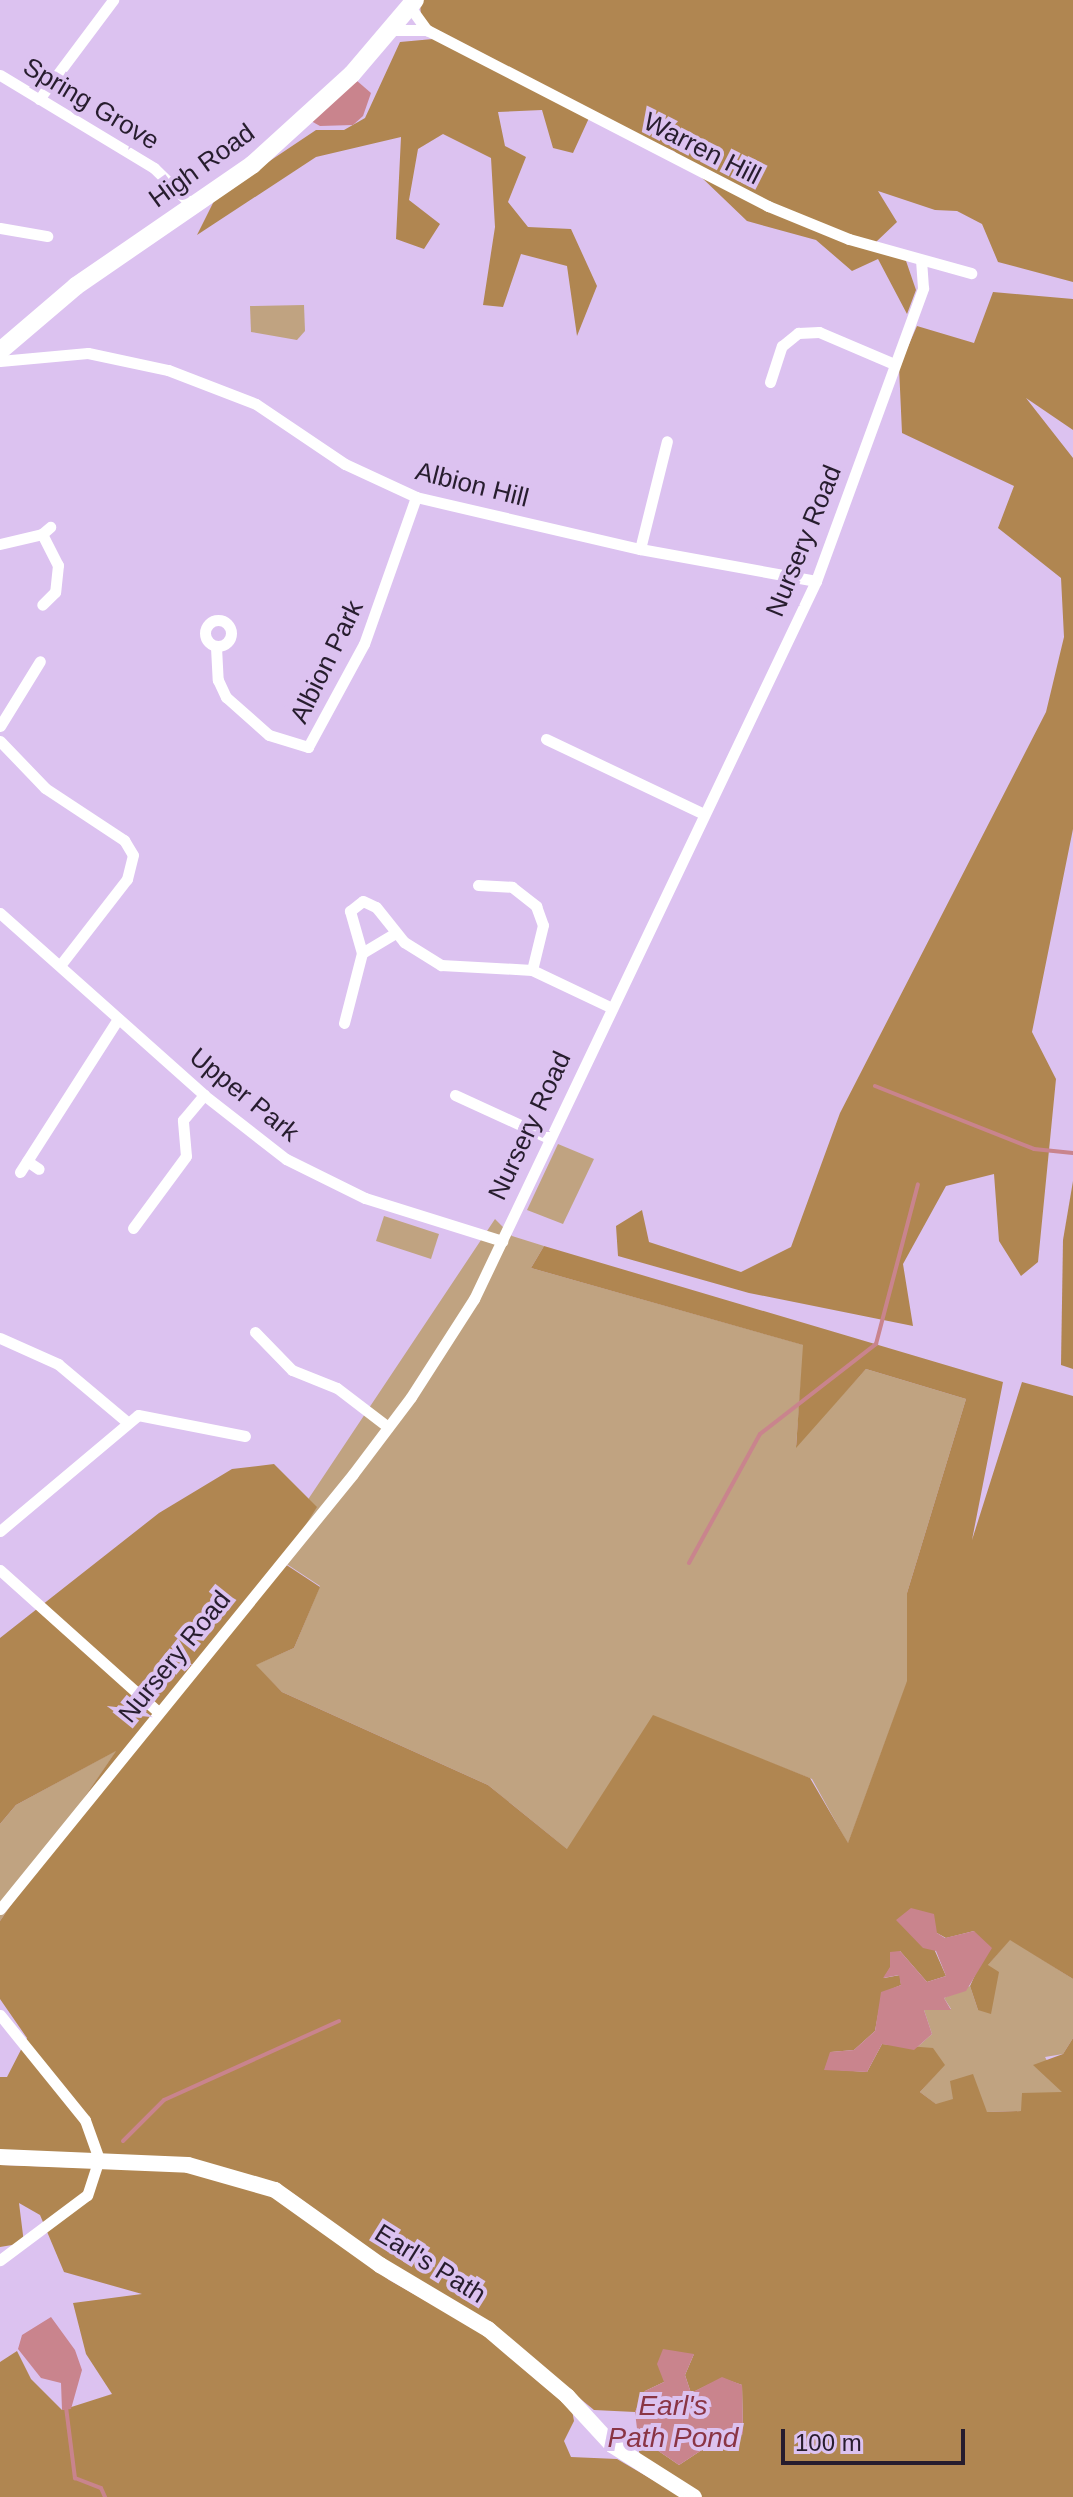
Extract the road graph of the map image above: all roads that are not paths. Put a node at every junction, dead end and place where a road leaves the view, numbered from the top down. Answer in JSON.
{"nodes":[{"id":1,"x":113,"y":0,"type":"edge"},
{"id":2,"x":412,"y":4,"type":"edge"},
{"id":3,"x":391,"y":30,"type":"junction"},
{"id":4,"x":427,"y":30,"type":"junction"},
{"id":5,"x":0,"y":75,"type":"edge"},
{"id":6,"x":39,"y":99,"type":"junction"},
{"id":7,"x":193,"y":206,"type":"junction"},
{"id":8,"x":0,"y":228,"type":"edge"},
{"id":9,"x":47,"y":236,"type":"dead end"},
{"id":10,"x":921,"y":262,"type":"junction"},
{"id":11,"x":971,"y":273,"type":"dead end"},
{"id":12,"x":0,"y":351,"type":"edge"},
{"id":13,"x":0,"y":361,"type":"edge"},
{"id":14,"x":894,"y":364,"type":"junction"},
{"id":15,"x":770,"y":382,"type":"dead end"},
{"id":16,"x":667,"y":441,"type":"dead end"},
{"id":17,"x":416,"y":497,"type":"junction"},
{"id":18,"x":0,"y":544,"type":"edge"},
{"id":19,"x":640,"y":549,"type":"junction"},
{"id":20,"x":816,"y":581,"type":"junction"},
{"id":21,"x":42,"y":605,"type":"dead end"},
{"id":22,"x":216,"y":647,"type":"dead end"},
{"id":23,"x":40,"y":661,"type":"dead end"},
{"id":24,"x":0,"y":726,"type":"edge"},
{"id":25,"x":546,"y":739,"type":"dead end"},
{"id":26,"x":0,"y":741,"type":"edge"},
{"id":27,"x":702,"y":813,"type":"junction"},
{"id":28,"x":478,"y":885,"type":"dead end"},
{"id":29,"x":0,"y":913,"type":"edge"},
{"id":30,"x":395,"y":933,"type":"junction"},
{"id":31,"x":362,"y":953,"type":"junction"},
{"id":32,"x":61,"y":964,"type":"junction"},
{"id":33,"x":532,"y":970,"type":"junction"},
{"id":34,"x":610,"y":1007,"type":"junction"},
{"id":35,"x":118,"y":1019,"type":"junction"},
{"id":36,"x":344,"y":1023,"type":"dead end"},
{"id":37,"x":204,"y":1095,"type":"junction"},
{"id":38,"x":455,"y":1095,"type":"dead end"},
{"id":39,"x":549,"y":1138,"type":"junction"},
{"id":40,"x":39,"y":1169,"type":"dead end"},
{"id":41,"x":133,"y":1228,"type":"dead end"},
{"id":42,"x":502,"y":1241,"type":"junction"},
{"id":43,"x":255,"y":1332,"type":"dead end"},
{"id":44,"x":0,"y":1338,"type":"edge"},
{"id":45,"x":126,"y":1421,"type":"junction"},
{"id":46,"x":388,"y":1427,"type":"junction"},
{"id":47,"x":245,"y":1436,"type":"dead end"},
{"id":48,"x":0,"y":1531,"type":"edge"},
{"id":49,"x":0,"y":1570,"type":"edge"},
{"id":50,"x":157,"y":1711,"type":"junction"},
{"id":51,"x":0,"y":1909,"type":"edge"},
{"id":52,"x":0,"y":2015,"type":"edge"},
{"id":53,"x":0,"y":2157,"type":"edge"},
{"id":54,"x":99,"y":2159,"type":"junction"},
{"id":55,"x":0,"y":2260,"type":"edge"},
{"id":56,"x":694,"y":2497,"type":"edge"}],
"edges":[{"from":1,"to":6,"type":"street"},
{"from":2,"to":3,"type":"main road","name":"High Road"},
{"from":2,"to":4,"type":"street","name":"Warren Hill"},
{"from":3,"to":4,"type":"street","name":"Warren Hill"},
{"from":3,"to":7,"type":"main road","name":"High Road"},
{"from":4,"to":10,"type":"street","name":"Warren Hill"},
{"from":5,"to":6,"type":"street","name":"Spring Grove"},
{"from":6,"to":7,"type":"street","name":"Spring Grove"},
{"from":7,"to":12,"type":"main road","name":"High Road"},
{"from":8,"to":9,"type":"street"},
{"from":10,"to":11,"type":"street","name":"Warren Hill"},
{"from":10,"to":14,"type":"street","name":"Nursery Road"},
{"from":13,"to":17,"type":"street","name":"Albion Hill"},
{"from":14,"to":15,"type":"street"},
{"from":14,"to":20,"type":"street","name":"Nursery Road"},
{"from":16,"to":19,"type":"street"},
{"from":17,"to":19,"type":"street","name":"Albion Hill"},
{"from":17,"to":22,"type":"street","name":"Albion Park"},
{"from":18,"to":21,"type":"street"},
{"from":19,"to":20,"type":"street","name":"Albion Hill"},
{"from":20,"to":27,"type":"street","name":"Nursery Road"},
{"from":23,"to":24,"type":"street"},
{"from":25,"to":27,"type":"street"},
{"from":26,"to":32,"type":"street"},
{"from":27,"to":34,"type":"street","name":"Nursery Road"},
{"from":28,"to":33,"type":"street"},
{"from":29,"to":32,"type":"street","name":"Upper Park"},
{"from":30,"to":31,"type":"street"},
{"from":30,"to":31,"type":"street"},
{"from":30,"to":33,"type":"street"},
{"from":31,"to":36,"type":"street"},
{"from":32,"to":35,"type":"street","name":"Upper Park"},
{"from":33,"to":34,"type":"street"},
{"from":34,"to":39,"type":"street","name":"Nursery Road"},
{"from":35,"to":37,"type":"street","name":"Upper Park"},
{"from":35,"to":40,"type":"street"},
{"from":37,"to":41,"type":"street"},
{"from":37,"to":42,"type":"street","name":"Upper Park"},
{"from":38,"to":39,"type":"street"},
{"from":39,"to":42,"type":"street","name":"Nursery Road"},
{"from":42,"to":46,"type":"street","name":"Nursery Road"},
{"from":43,"to":46,"type":"street"},
{"from":44,"to":45,"type":"street"},
{"from":45,"to":47,"type":"street"},
{"from":45,"to":48,"type":"street"},
{"from":46,"to":50,"type":"street","name":"Nursery Road"},
{"from":49,"to":50,"type":"street"},
{"from":50,"to":51,"type":"street","name":"Nursery Road"},
{"from":52,"to":54,"type":"street"},
{"from":53,"to":54,"type":"street","name":"Earl's Path"},
{"from":54,"to":55,"type":"street"},
{"from":54,"to":56,"type":"street","name":"Earl's Path"}]}
